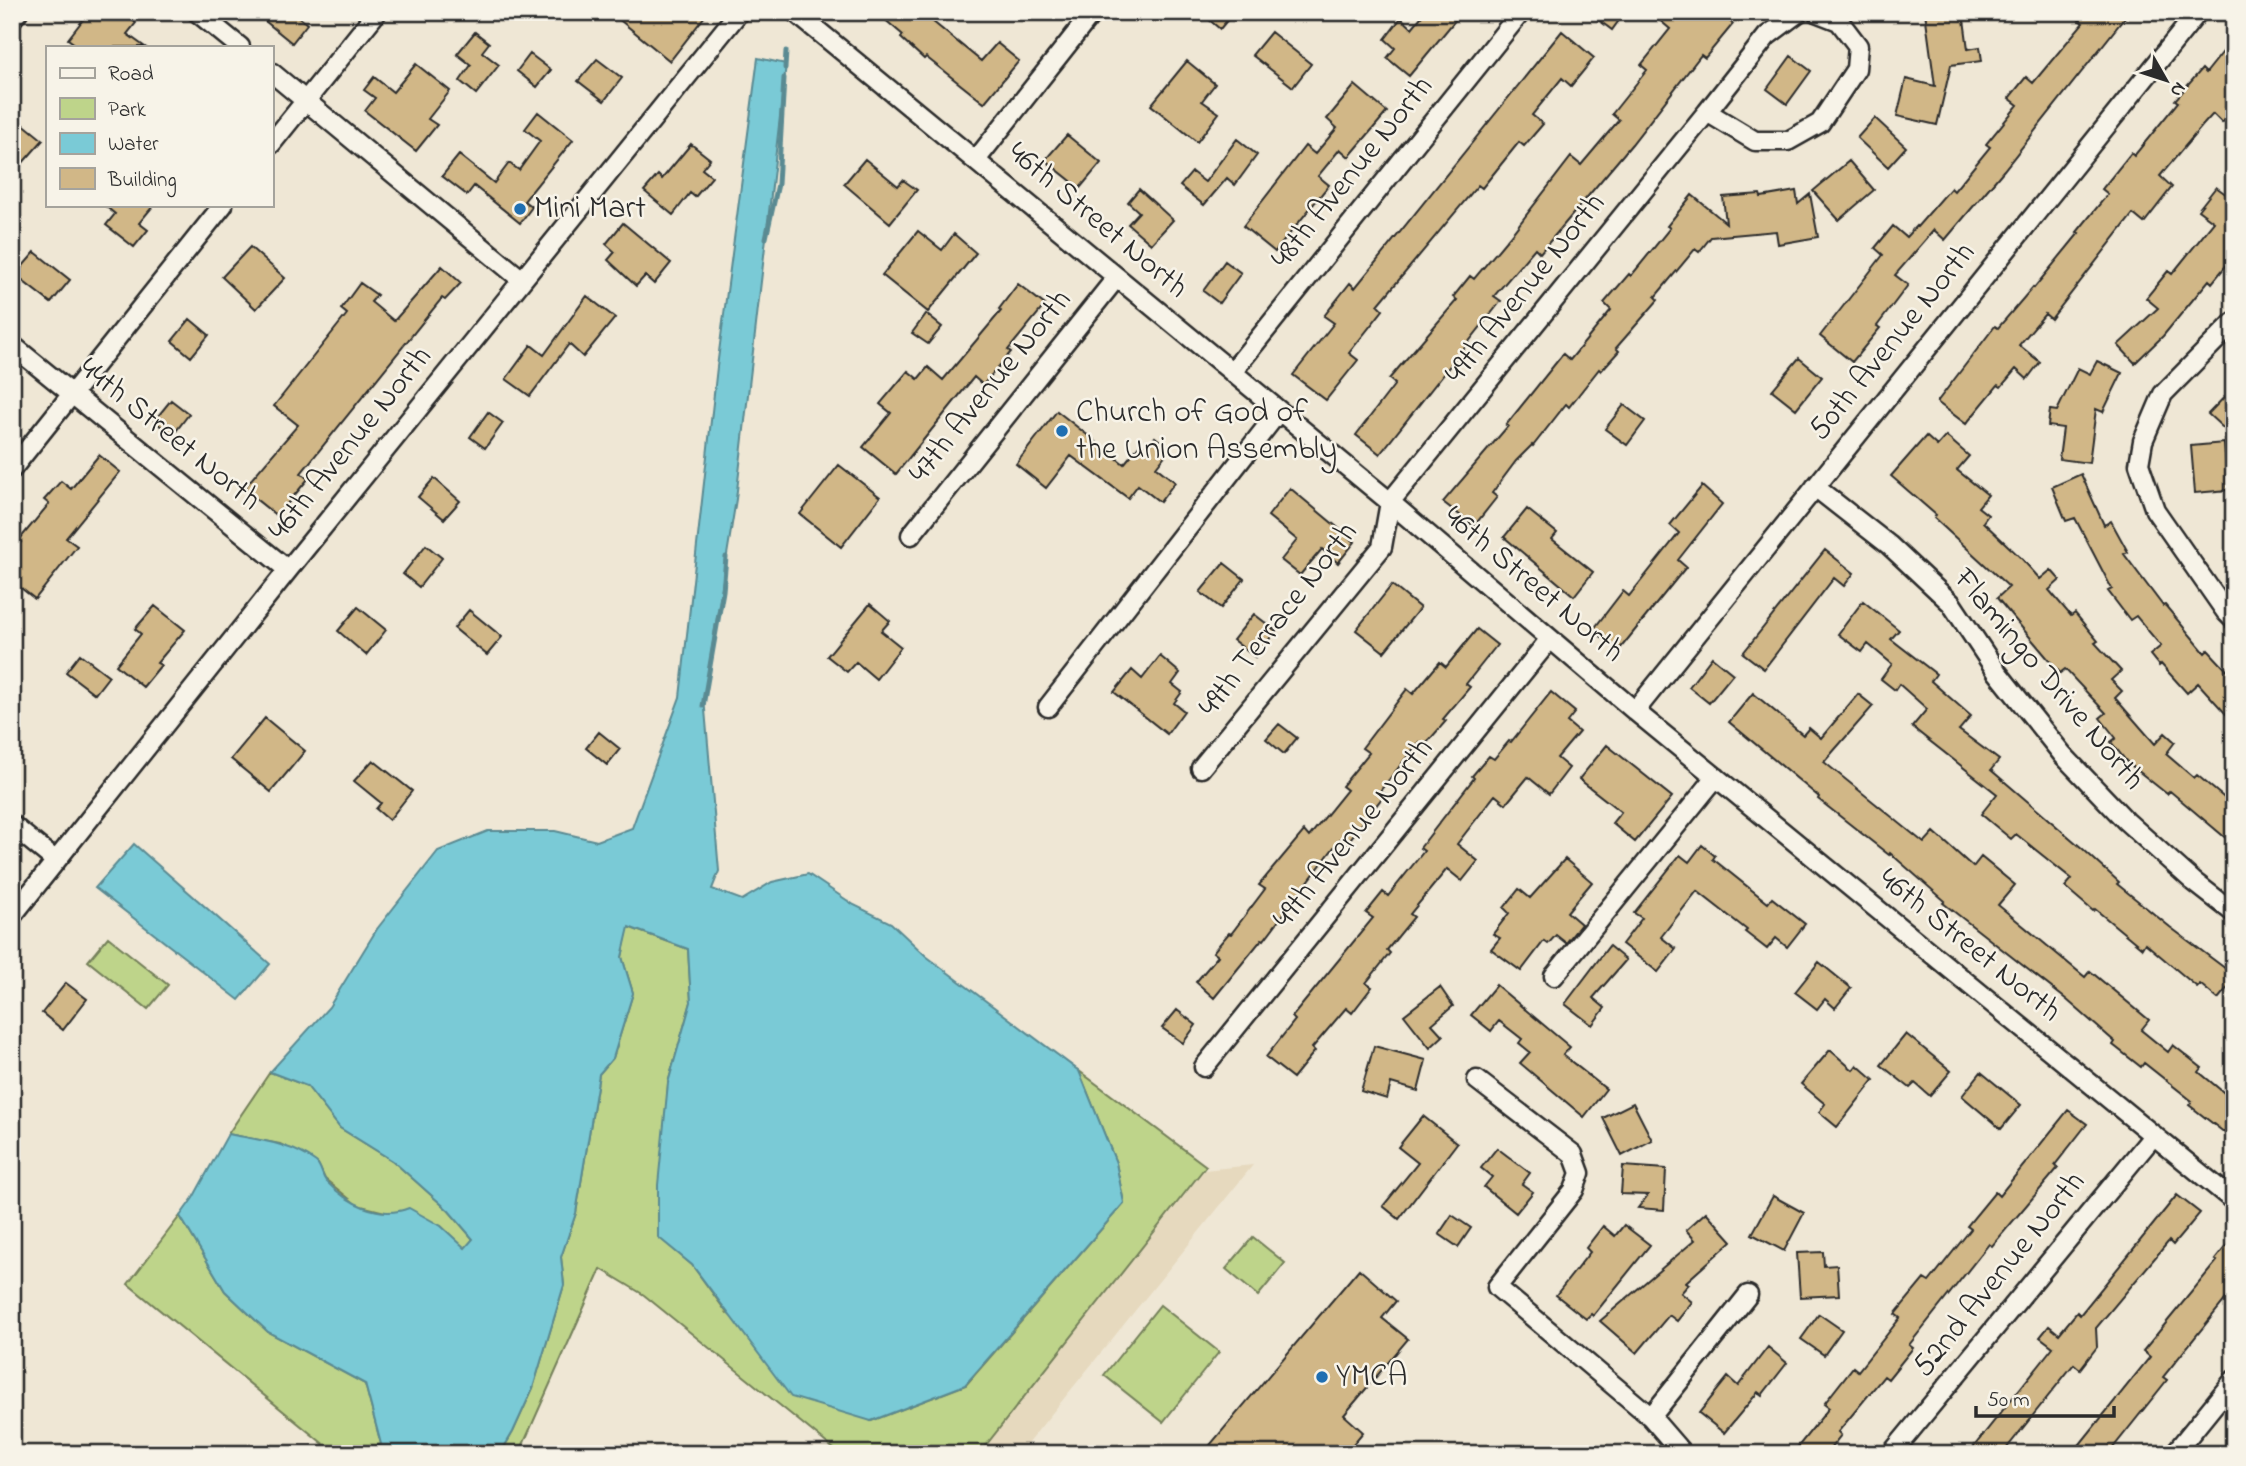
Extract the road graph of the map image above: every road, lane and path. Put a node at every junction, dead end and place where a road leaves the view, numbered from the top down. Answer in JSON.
{"nodes":[{"id":1,"x":18,"y":12,"type":"edge"},
{"id":2,"x":197,"y":12,"type":"edge"},
{"id":3,"x":377,"y":12,"type":"edge"},
{"id":4,"x":739,"y":12,"type":"edge"},
{"id":5,"x":795,"y":12,"type":"edge"},
{"id":6,"x":1093,"y":12,"type":"edge"},
{"id":7,"x":1521,"y":12,"type":"edge"},
{"id":8,"x":1799,"y":12,"type":"edge"},
{"id":9,"x":1816,"y":12,"type":"edge"},
{"id":10,"x":2198,"y":12,"type":"edge"},
{"id":11,"x":12,"y":19,"type":"edge"},
{"id":12,"x":239,"y":46,"type":"edge"},
{"id":13,"x":273,"y":74,"type":"edge"},
{"id":14,"x":306,"y":101,"type":"junction"},
{"id":15,"x":1707,"y":112,"type":"junction"},
{"id":16,"x":273,"y":142,"type":"edge"},
{"id":17,"x":976,"y":160,"type":"junction"},
{"id":18,"x":222,"y":206,"type":"edge"},
{"id":19,"x":1117,"y":277,"type":"junction"},
{"id":20,"x":522,"y":280,"type":"junction"},
{"id":21,"x":2234,"y":322,"type":"edge"},
{"id":22,"x":12,"y":345,"type":"edge"},
{"id":23,"x":1232,"y":372,"type":"junction"},
{"id":24,"x":71,"y":393,"type":"junction"},
{"id":25,"x":1279,"y":411,"type":"junction"},
{"id":26,"x":12,"y":469,"type":"edge"},
{"id":27,"x":1815,"y":487,"type":"junction"},
{"id":28,"x":1390,"y":502,"type":"junction"},
{"id":29,"x":911,"y":535,"type":"dead end"},
{"id":30,"x":288,"y":570,"type":"junction"},
{"id":31,"x":2234,"y":620,"type":"edge"},
{"id":32,"x":1550,"y":639,"type":"junction"},
{"id":33,"x":1048,"y":707,"type":"dead end"},
{"id":34,"x":1635,"y":710,"type":"junction"},
{"id":35,"x":1201,"y":768,"type":"dead end"},
{"id":36,"x":1716,"y":777,"type":"junction"},
{"id":37,"x":12,"y":825,"type":"edge"},
{"id":38,"x":56,"y":861,"type":"junction"},
{"id":39,"x":2234,"y":913,"type":"edge"},
{"id":40,"x":12,"y":916,"type":"edge"},
{"id":41,"x":1554,"y":976,"type":"dead end"},
{"id":42,"x":1204,"y":1067,"type":"dead end"},
{"id":43,"x":1477,"y":1080,"type":"dead end"},
{"id":44,"x":2154,"y":1135,"type":"junction"},
{"id":45,"x":2234,"y":1201,"type":"edge"},
{"id":46,"x":1748,"y":1295,"type":"dead end"},
{"id":47,"x":2234,"y":1380,"type":"edge"},
{"id":48,"x":1651,"y":1417,"type":"junction"},
{"id":49,"x":1683,"y":1454,"type":"edge"},
{"id":50,"x":1891,"y":1454,"type":"edge"},
{"id":51,"x":2174,"y":1454,"type":"edge"}],
"edges":[{"from":1,"to":11,"type":"street"},
{"from":2,"to":12,"type":"street"},
{"from":3,"to":14,"type":"street"},
{"from":4,"to":20,"type":"street","name":"46th Avenue North"},
{"from":5,"to":17,"type":"street","name":"46th Street North"},
{"from":6,"to":17,"type":"street"},
{"from":7,"to":23,"type":"street","name":"48th Avenue North"},
{"from":8,"to":15,"type":"street","name":"49th Avenue North"},
{"from":9,"to":15,"type":"street"},
{"from":10,"to":27,"type":"street","name":"50th Avenue North"},
{"from":13,"to":14,"type":"street"},
{"from":14,"to":16,"type":"street"},
{"from":14,"to":20,"type":"street"},
{"from":15,"to":28,"type":"street","name":"49th Avenue North"},
{"from":17,"to":19,"type":"street","name":"46th Street North"},
{"from":18,"to":24,"type":"street"},
{"from":19,"to":23,"type":"street","name":"46th Street North"},
{"from":19,"to":29,"type":"street","name":"47th Avenue North"},
{"from":20,"to":30,"type":"street","name":"46th Avenue North"},
{"from":21,"to":31,"type":"street"},
{"from":22,"to":24,"type":"street","name":"44th Street North"},
{"from":23,"to":25,"type":"street","name":"46th Street North"},
{"from":24,"to":26,"type":"street"},
{"from":24,"to":30,"type":"street","name":"44th Street North"},
{"from":25,"to":28,"type":"street","name":"46th Street North"},
{"from":25,"to":33,"type":"street"},
{"from":27,"to":34,"type":"street","name":"50th Avenue North"},
{"from":27,"to":39,"type":"street","name":"Flamingo Drive North"},
{"from":28,"to":32,"type":"street","name":"46th Street North"},
{"from":28,"to":35,"type":"street","name":"49th Terrace North"},
{"from":30,"to":38,"type":"street","name":"46th Avenue North"},
{"from":32,"to":34,"type":"street","name":"46th Street North"},
{"from":32,"to":42,"type":"street","name":"49th Avenue North"},
{"from":34,"to":36,"type":"street","name":"46th Street North"},
{"from":36,"to":41,"type":"street"},
{"from":36,"to":44,"type":"street","name":"46th Street North"},
{"from":37,"to":38,"type":"street"},
{"from":38,"to":40,"type":"street","name":"46th Avenue North"},
{"from":43,"to":48,"type":"street"},
{"from":44,"to":45,"type":"street","name":"46th Street North"},
{"from":44,"to":50,"type":"street","name":"52nd Avenue North"},
{"from":46,"to":48,"type":"street"},
{"from":47,"to":51,"type":"street"},
{"from":48,"to":49,"type":"street"}]}
